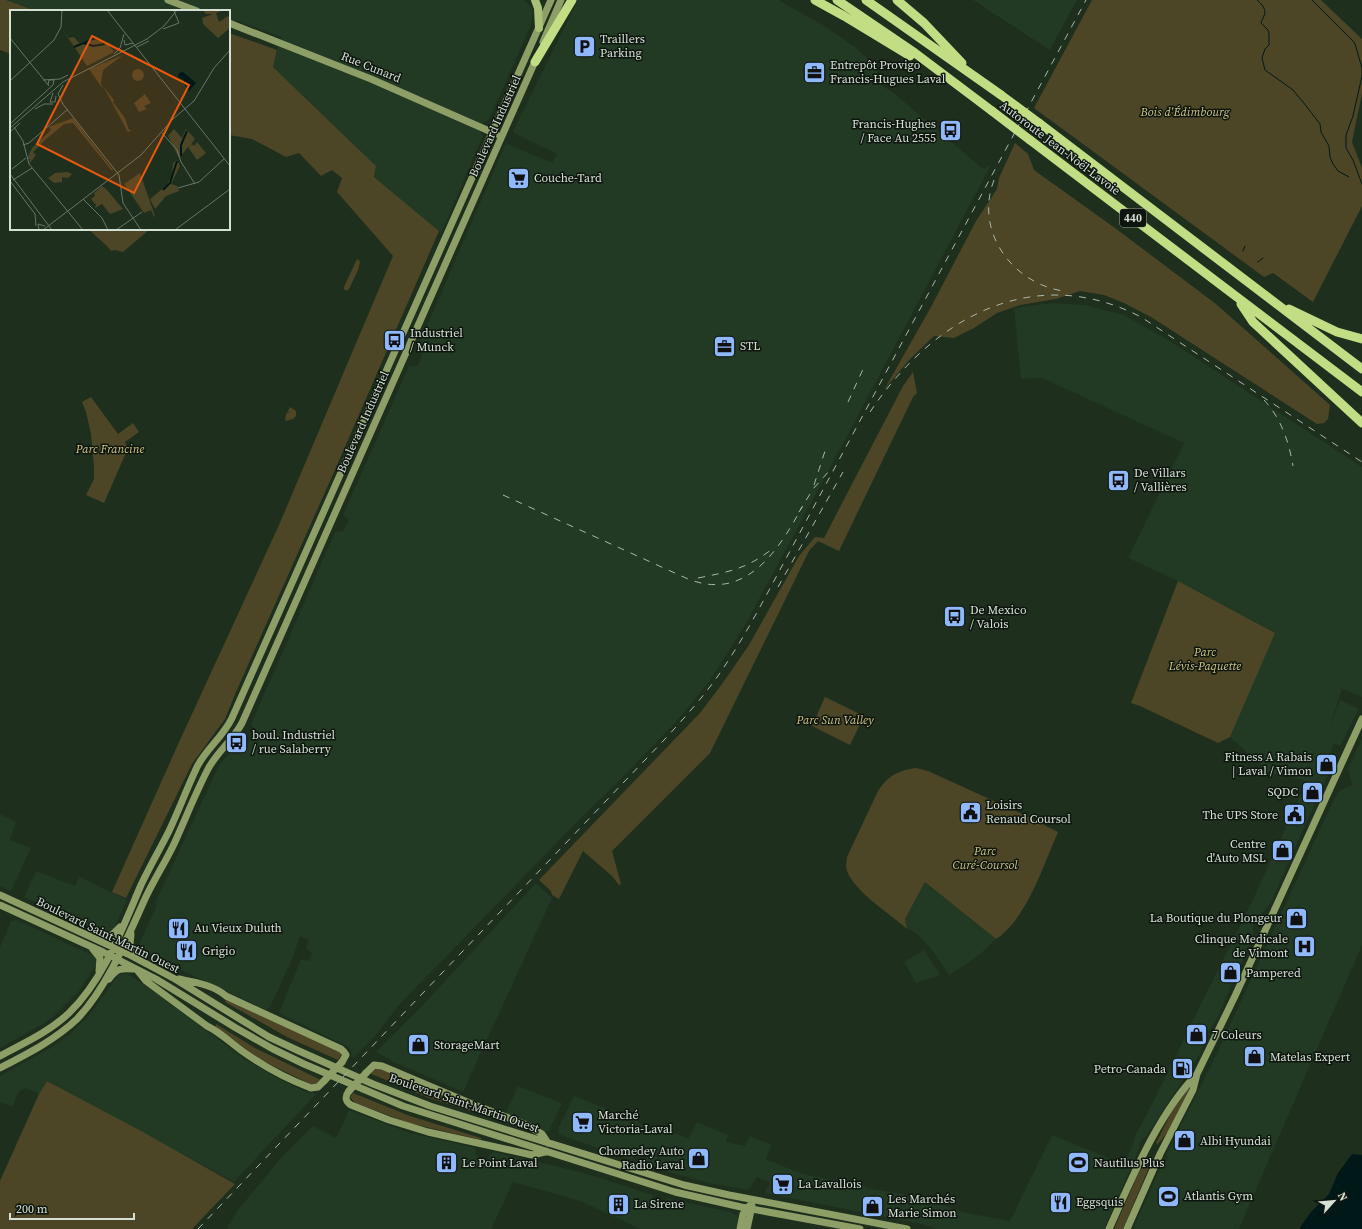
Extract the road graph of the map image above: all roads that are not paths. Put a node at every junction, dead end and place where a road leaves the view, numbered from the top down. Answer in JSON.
{"nodes":[{"id":1,"x":168,"y":0,"type":"edge"},
{"id":2,"x":535,"y":0,"type":"edge"},
{"id":3,"x":551,"y":0,"type":"edge"},
{"id":4,"x":561,"y":0,"type":"edge"},
{"id":5,"x":572,"y":0,"type":"edge"},
{"id":6,"x":815,"y":0,"type":"edge"},
{"id":7,"x":837,"y":0,"type":"edge"},
{"id":8,"x":866,"y":0,"type":"edge"},
{"id":9,"x":897,"y":0,"type":"edge"},
{"id":10,"x":194,"y":10,"type":"edge"},
{"id":11,"x":230,"y":23,"type":"edge"},
{"id":12,"x":539,"y":28,"type":"junction"},
{"id":13,"x":535,"y":62,"type":"junction"},
{"id":14,"x":978,"y":79,"type":"junction"},
{"id":15,"x":957,"y":85,"type":"junction"},
{"id":16,"x":492,"y":132,"type":"junction"},
{"id":17,"x":502,"y":136,"type":"junction"},
{"id":18,"x":1236,"y":297,"type":"junction"},
{"id":19,"x":1274,"y":301,"type":"junction"},
{"id":20,"x":1362,"y":339,"type":"edge"},
{"id":21,"x":1362,"y":369,"type":"edge"},
{"id":22,"x":1362,"y":392,"type":"edge"},
{"id":23,"x":1362,"y":423,"type":"edge"},
{"id":24,"x":1362,"y":719,"type":"edge"},
{"id":25,"x":167,"y":834,"type":"junction"},
{"id":26,"x":173,"y":845,"type":"junction"},
{"id":27,"x":0,"y":894,"type":"edge"},
{"id":28,"x":0,"y":905,"type":"edge"},
{"id":29,"x":125,"y":923,"type":"junction"},
{"id":30,"x":132,"y":929,"type":"junction"},
{"id":31,"x":94,"y":938,"type":"junction"},
{"id":32,"x":91,"y":947,"type":"junction"},
{"id":33,"x":114,"y":947,"type":"junction"},
{"id":34,"x":121,"y":950,"type":"junction"},
{"id":35,"x":109,"y":955,"type":"junction"},
{"id":36,"x":116,"y":959,"type":"junction"},
{"id":37,"x":139,"y":959,"type":"junction"},
{"id":38,"x":137,"y":969,"type":"junction"},
{"id":39,"x":99,"y":973,"type":"junction"},
{"id":40,"x":175,"y":978,"type":"junction"},
{"id":41,"x":103,"y":984,"type":"junction"},
{"id":42,"x":226,"y":996,"type":"junction"},
{"id":43,"x":220,"y":1007,"type":"junction"},
{"id":44,"x":217,"y":1016,"type":"junction"},
{"id":45,"x":213,"y":1029,"type":"junction"},
{"id":46,"x":0,"y":1056,"type":"edge"},
{"id":47,"x":0,"y":1068,"type":"edge"},
{"id":48,"x":1197,"y":1074,"type":"junction"},
{"id":49,"x":548,"y":1143,"type":"junction"},
{"id":50,"x":546,"y":1152,"type":"junction"},
{"id":51,"x":754,"y":1200,"type":"junction"},
{"id":52,"x":749,"y":1209,"type":"junction"},
{"id":53,"x":740,"y":1229,"type":"edge"},
{"id":54,"x":747,"y":1229,"type":"edge"},
{"id":55,"x":860,"y":1229,"type":"edge"},
{"id":56,"x":908,"y":1229,"type":"edge"},
{"id":57,"x":1109,"y":1229,"type":"edge"},
{"id":58,"x":1127,"y":1229,"type":"edge"}],
"edges":[{"from":1,"to":10,"type":"main road"},
{"from":2,"to":12,"type":"main road"},
{"from":3,"to":12,"type":"main road","name":"Boulevard Industriel"},
{"from":4,"to":13,"type":"main road","name":"Boulevard Industriel"},
{"from":5,"to":13,"type":"highway"},
{"from":6,"to":15,"type":"highway"},
{"from":7,"to":15,"type":"highway","name":"Autoroute Jean-Noël-Lavoie","number":"440"},
{"from":8,"to":14,"type":"highway","name":"Autoroute Jean-Noël-Lavoie","number":"440"},
{"from":9,"to":14,"type":"highway"},
{"from":11,"to":16,"type":"main road","name":"Rue Cunard"},
{"from":12,"to":16,"type":"main road","name":"Boulevard Industriel"},
{"from":13,"to":17,"type":"main road","name":"Boulevard Industriel"},
{"from":14,"to":19,"type":"highway","name":"Autoroute Jean-Noël-Lavoie","number":"440","bridge":true},
{"from":15,"to":18,"type":"highway","name":"Autoroute Jean-Noël-Lavoie","number":"440","bridge":true},
{"from":16,"to":17,"type":"main road","name":"Rue Cunard"},
{"from":16,"to":25,"type":"main road","name":"Boulevard Industriel"},
{"from":17,"to":26,"type":"main road","name":"Boulevard Industriel"},
{"from":18,"to":22,"type":"highway","name":"Autoroute Jean-Noël-Lavoie","number":"440"},
{"from":18,"to":23,"type":"highway"},
{"from":19,"to":20,"type":"highway"},
{"from":19,"to":21,"type":"highway","name":"Autoroute Jean-Noël-Lavoie","number":"440"},
{"from":24,"to":48,"type":"main road"},
{"from":25,"to":26,"type":"main road"},
{"from":25,"to":29,"type":"main road","name":"Boulevard Industriel"},
{"from":26,"to":30,"type":"main road","name":"Boulevard Industriel"},
{"from":27,"to":31,"type":"main road","name":"Boulevard Saint-Martin Ouest"},
{"from":28,"to":32,"type":"main road","name":"Boulevard Saint-Martin Ouest"},
{"from":29,"to":31,"type":"main road"},
{"from":29,"to":33,"type":"main road","name":"Boulevard Industriel"},
{"from":30,"to":34,"type":"main road","name":"Boulevard Industriel"},
{"from":30,"to":37,"type":"main road"},
{"from":31,"to":33,"type":"main road","name":"Boulevard Saint-Martin Ouest"},
{"from":32,"to":35,"type":"main road","name":"Boulevard Saint-Martin Ouest"},
{"from":32,"to":39,"type":"main road"},
{"from":33,"to":34,"type":"main road","name":"Boulevard Saint-Martin Ouest"},
{"from":33,"to":35,"type":"main road","name":"Boulevard Industriel"},
{"from":34,"to":36,"type":"main road","name":"Boulevard Industriel"},
{"from":34,"to":37,"type":"main road","name":"Boulevard Saint-Martin Ouest"},
{"from":35,"to":36,"type":"main road","name":"Boulevard Saint-Martin Ouest"},
{"from":35,"to":39,"type":"main road","name":"Boulevard Industriel"},
{"from":36,"to":38,"type":"main road","name":"Boulevard Saint-Martin Ouest"},
{"from":36,"to":41,"type":"main road","name":"Boulevard Industriel"},
{"from":37,"to":40,"type":"main road","name":"Boulevard Saint-Martin Ouest"},
{"from":38,"to":41,"type":"main road"},
{"from":38,"to":44,"type":"main road","name":"Boulevard Saint-Martin Ouest"},
{"from":38,"to":45,"type":"main road"},
{"from":39,"to":46,"type":"main road","name":"Boulevard Industriel"},
{"from":40,"to":42,"type":"main road"},
{"from":40,"to":43,"type":"main road","name":"Boulevard Saint-Martin Ouest"},
{"from":41,"to":47,"type":"main road"},
{"from":42,"to":43,"type":"main road"},
{"from":42,"to":45,"type":"main road","bridge":true},
{"from":43,"to":49,"type":"main road","name":"Boulevard Saint-Martin Ouest"},
{"from":44,"to":45,"type":"main road"},
{"from":44,"to":50,"type":"main road","name":"Boulevard Saint-Martin Ouest"},
{"from":48,"to":57,"type":"main road"},
{"from":48,"to":58,"type":"main road"},
{"from":49,"to":50,"type":"main road","bridge":true},
{"from":49,"to":51,"type":"main road","name":"Boulevard Saint-Martin Ouest"},
{"from":50,"to":52,"type":"main road","name":"Boulevard Saint-Martin Ouest"},
{"from":51,"to":52,"type":"main road"},
{"from":51,"to":56,"type":"main road","name":"Boulevard Saint-Martin Ouest"},
{"from":52,"to":53,"type":"main road"},
{"from":52,"to":54,"type":"main road"},
{"from":52,"to":55,"type":"main road","name":"Boulevard Saint-Martin Ouest"}]}
